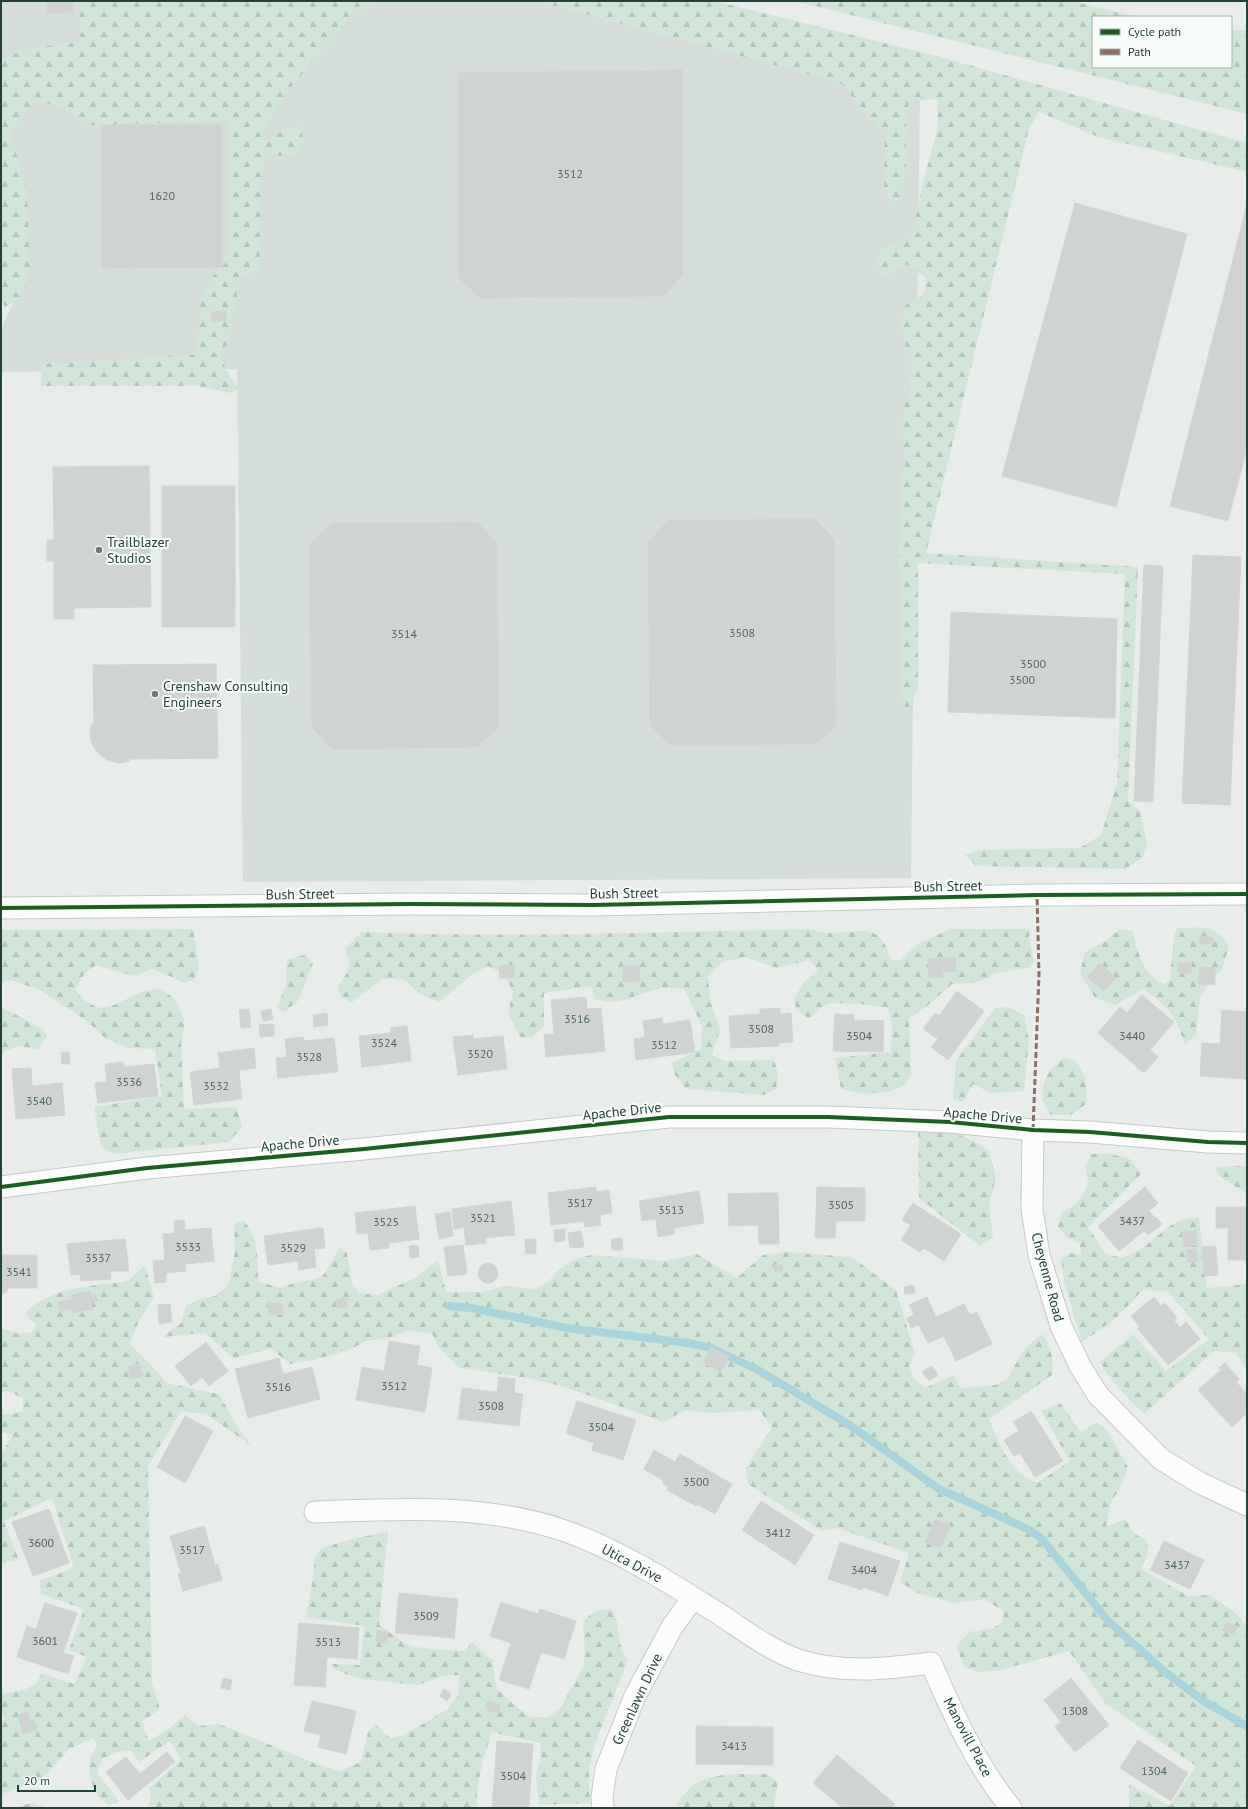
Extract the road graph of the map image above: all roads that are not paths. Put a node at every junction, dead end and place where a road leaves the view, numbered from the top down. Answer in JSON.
{"nodes":[{"id":1,"x":1247,"y":894,"type":"edge"},
{"id":2,"x":1,"y":908,"type":"edge"},
{"id":3,"x":1033,"y":1130,"type":"junction"},
{"id":4,"x":1247,"y":1143,"type":"edge"},
{"id":5,"x":1,"y":1187,"type":"edge"},
{"id":6,"x":1247,"y":1505,"type":"edge"},
{"id":7,"x":315,"y":1512,"type":"dead end"},
{"id":8,"x":693,"y":1598,"type":"junction"},
{"id":9,"x":931,"y":1663,"type":"joint"},
{"id":10,"x":603,"y":1808,"type":"edge"},
{"id":11,"x":1011,"y":1808,"type":"edge"}],
"edges":[{"from":1,"to":2,"type":"street","name":"Bush Street"},
{"from":3,"to":4,"type":"street","name":"Apache Drive"},
{"from":3,"to":5,"type":"street","name":"Apache Drive"},
{"from":3,"to":6,"type":"street","name":"Cheyenne Road"},
{"from":7,"to":8,"type":"street","name":"Utica Drive"},
{"from":8,"to":9,"type":"street","name":"Utica Drive"},
{"from":8,"to":10,"type":"street","name":"Greenlawn Drive"},
{"from":9,"to":11,"type":"street","name":"Manovill Place"}]}
